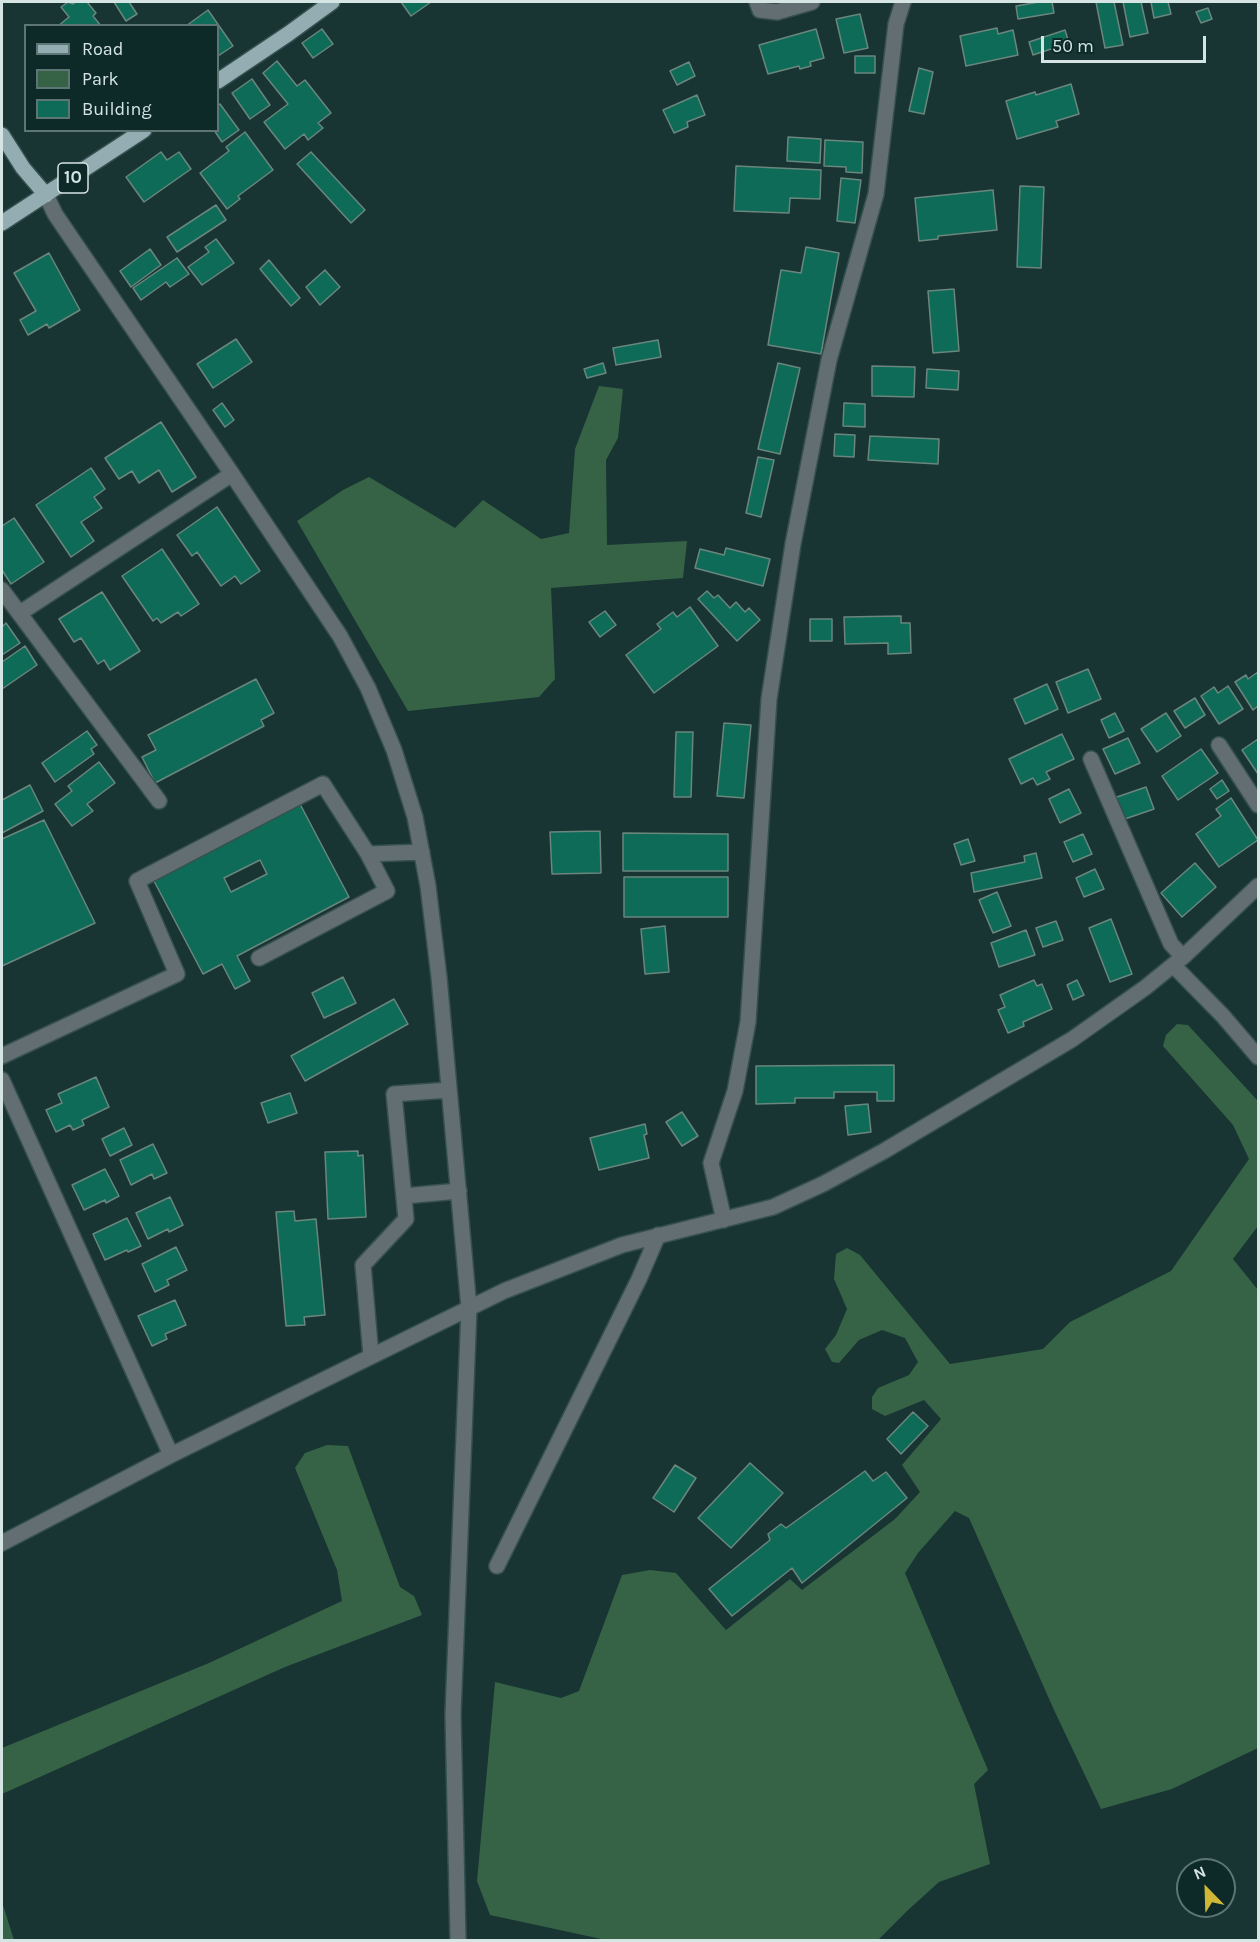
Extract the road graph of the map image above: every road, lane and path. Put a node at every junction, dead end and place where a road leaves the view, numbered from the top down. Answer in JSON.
{"nodes":[{"id":1,"x":332,"y":2,"type":"edge"},
{"id":2,"x":757,"y":2,"type":"edge"},
{"id":3,"x":812,"y":2,"type":"edge"},
{"id":4,"x":903,"y":2,"type":"edge"},
{"id":5,"x":219,"y":80,"type":"edge"},
{"id":6,"x":141,"y":132,"type":"edge"},
{"id":7,"x":2,"y":135,"type":"edge"},
{"id":8,"x":46,"y":195,"type":"junction"},
{"id":9,"x":2,"y":223,"type":"edge"},
{"id":10,"x":232,"y":474,"type":"junction"},
{"id":11,"x":2,"y":590,"type":"edge"},
{"id":12,"x":20,"y":613,"type":"junction"},
{"id":13,"x":1219,"y":745,"type":"dead end"},
{"id":14,"x":1091,"y":759,"type":"dead end"},
{"id":15,"x":159,"y":801,"type":"dead end"},
{"id":16,"x":1258,"y":806,"type":"edge"},
{"id":17,"x":422,"y":852,"type":"junction"},
{"id":18,"x":368,"y":854,"type":"junction"},
{"id":19,"x":1258,"y":886,"type":"edge"},
{"id":20,"x":259,"y":958,"type":"dead end"},
{"id":21,"x":1178,"y":961,"type":"junction"},
{"id":22,"x":2,"y":1056,"type":"edge"},
{"id":23,"x":1258,"y":1057,"type":"edge"},
{"id":24,"x":2,"y":1080,"type":"edge"},
{"id":25,"x":449,"y":1090,"type":"junction"},
{"id":26,"x":459,"y":1191,"type":"junction"},
{"id":27,"x":404,"y":1196,"type":"junction"},
{"id":28,"x":724,"y":1220,"type":"junction"},
{"id":29,"x":658,"y":1235,"type":"junction"},
{"id":30,"x":469,"y":1308,"type":"junction"},
{"id":31,"x":371,"y":1356,"type":"junction"},
{"id":32,"x":171,"y":1455,"type":"junction"},
{"id":33,"x":2,"y":1543,"type":"edge"},
{"id":34,"x":497,"y":1566,"type":"dead end"},
{"id":35,"x":458,"y":1941,"type":"edge"}],
"edges":[{"from":1,"to":5,"type":"main road"},
{"from":2,"to":3,"type":"street"},
{"from":4,"to":28,"type":"street"},
{"from":6,"to":8,"type":"main road","number":"10"},
{"from":7,"to":8,"type":"main road"},
{"from":8,"to":9,"type":"main road","number":"10"},
{"from":8,"to":10,"type":"street"},
{"from":10,"to":12,"type":"street"},
{"from":10,"to":17,"type":"street"},
{"from":11,"to":12,"type":"street"},
{"from":12,"to":15,"type":"street"},
{"from":13,"to":16,"type":"street"},
{"from":14,"to":21,"type":"street"},
{"from":17,"to":18,"type":"street"},
{"from":17,"to":25,"type":"street"},
{"from":18,"to":20,"type":"street"},
{"from":18,"to":22,"type":"street"},
{"from":19,"to":21,"type":"street"},
{"from":21,"to":23,"type":"street"},
{"from":21,"to":28,"type":"street"},
{"from":24,"to":32,"type":"street"},
{"from":25,"to":26,"type":"street"},
{"from":25,"to":27,"type":"street"},
{"from":26,"to":27,"type":"street"},
{"from":26,"to":30,"type":"street"},
{"from":27,"to":31,"type":"street"},
{"from":28,"to":29,"type":"street"},
{"from":29,"to":30,"type":"street"},
{"from":29,"to":34,"type":"street"},
{"from":30,"to":31,"type":"street"},
{"from":30,"to":35,"type":"street"},
{"from":31,"to":32,"type":"street"},
{"from":32,"to":33,"type":"street"}]}
